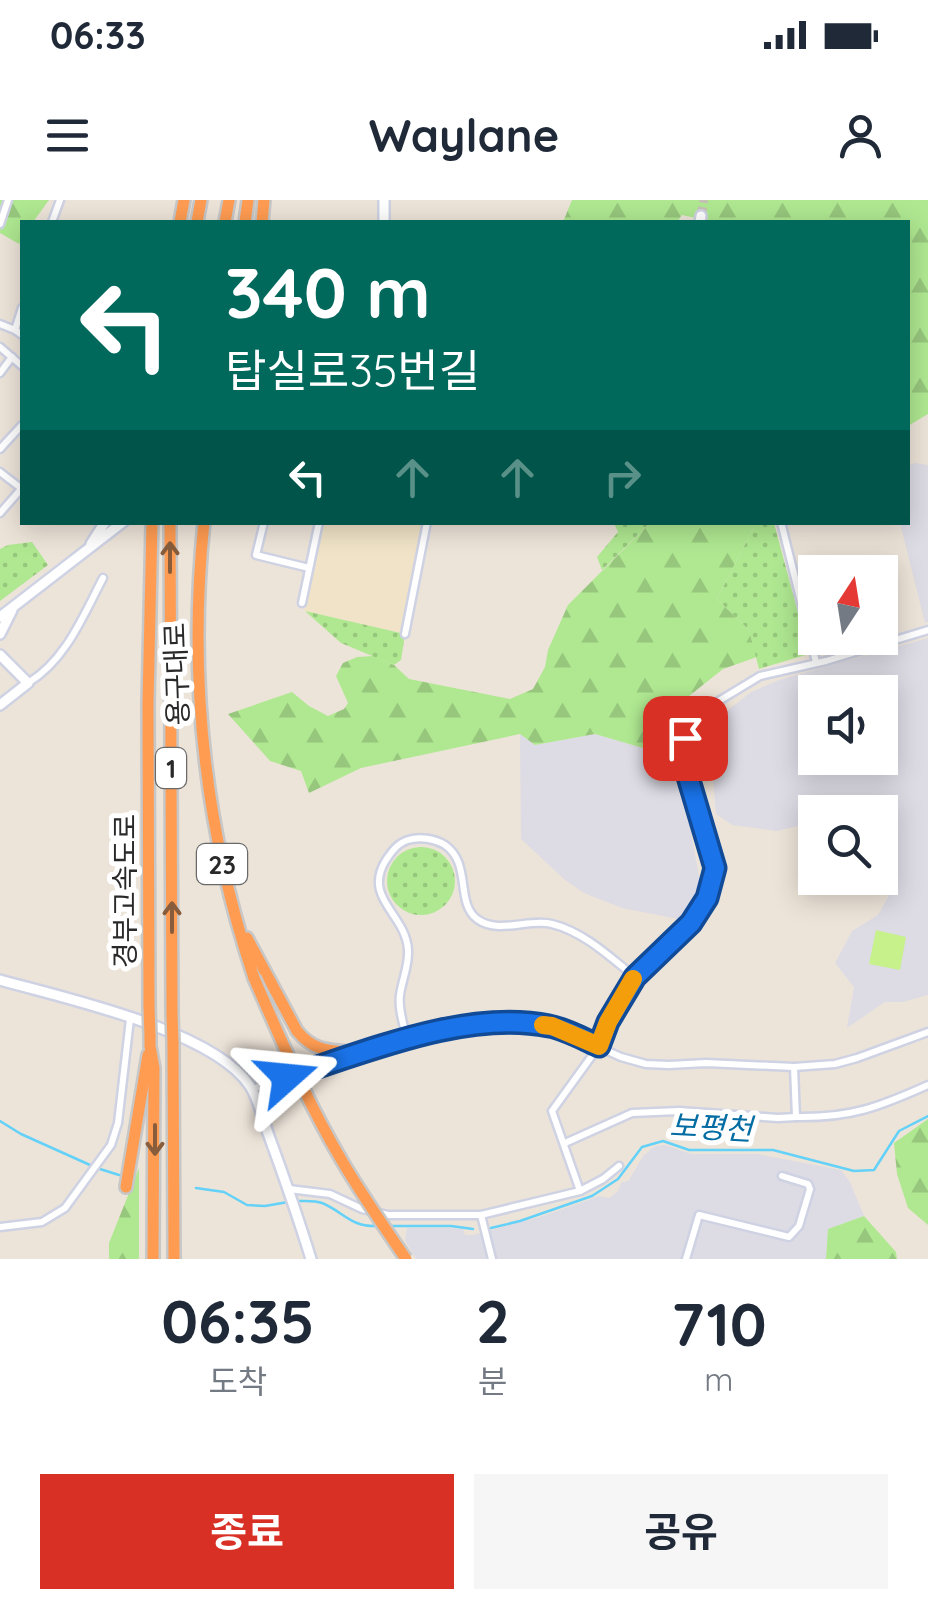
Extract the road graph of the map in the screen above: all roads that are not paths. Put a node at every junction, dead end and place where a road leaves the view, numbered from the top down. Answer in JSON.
{"nodes":[{"id":1,"x":8,"y":200,"type":"edge"},
{"id":2,"x":0,"y":224,"type":"edge"},
{"id":3,"x":0,"y":324,"type":"edge"},
{"id":4,"x":19,"y":332,"type":"edge"},
{"id":5,"x":0,"y":347,"type":"edge"},
{"id":6,"x":12,"y":357,"type":"junction"},
{"id":7,"x":20,"y":364,"type":"edge"},
{"id":8,"x":0,"y":372,"type":"edge"},
{"id":9,"x":20,"y":427,"type":"edge"},
{"id":10,"x":0,"y":449,"type":"edge"},
{"id":11,"x":0,"y":472,"type":"edge"},
{"id":12,"x":20,"y":487,"type":"edge"},
{"id":13,"x":20,"y":491,"type":"edge"},
{"id":14,"x":0,"y":512,"type":"edge"},
{"id":15,"x":103,"y":525,"type":"edge"},
{"id":16,"x":120,"y":525,"type":"edge"},
{"id":17,"x":152,"y":525,"type":"edge"},
{"id":18,"x":170,"y":525,"type":"edge"},
{"id":19,"x":204,"y":525,"type":"edge"},
{"id":20,"x":263,"y":525,"type":"edge"},
{"id":21,"x":318,"y":525,"type":"edge"},
{"id":22,"x":426,"y":525,"type":"edge"},
{"id":23,"x":781,"y":525,"type":"edge"},
{"id":24,"x":87,"y":551,"type":"junction"},
{"id":25,"x":310,"y":568,"type":"junction"},
{"id":26,"x":103,"y":578,"type":"dead end"},
{"id":27,"x":302,"y":603,"type":"dead end"},
{"id":28,"x":14,"y":607,"type":"junction"},
{"id":29,"x":0,"y":617,"type":"edge"},
{"id":30,"x":928,"y":630,"type":"edge"},
{"id":31,"x":0,"y":634,"type":"edge"},
{"id":32,"x":405,"y":634,"type":"dead end"},
{"id":33,"x":0,"y":654,"type":"edge"},
{"id":34,"x":816,"y":662,"type":"junction"},
{"id":35,"x":28,"y":683,"type":"junction"},
{"id":36,"x":0,"y":705,"type":"edge"},
{"id":37,"x":237,"y":919,"type":"junction"},
{"id":38,"x":635,"y":977,"type":"junction"},
{"id":39,"x":0,"y":980,"type":"edge"},
{"id":40,"x":130,"y":1019,"type":"junction"},
{"id":41,"x":928,"y":1032,"type":"edge"},
{"id":42,"x":408,"y":1040,"type":"junction"},
{"id":43,"x":150,"y":1041,"type":"junction"},
{"id":44,"x":599,"y":1046,"type":"junction"},
{"id":45,"x":360,"y":1054,"type":"junction"},
{"id":46,"x":794,"y":1067,"type":"junction"},
{"id":47,"x":928,"y":1085,"type":"edge"},
{"id":48,"x":252,"y":1089,"type":"junction"},
{"id":49,"x":796,"y":1117,"type":"junction"},
{"id":50,"x":565,"y":1144,"type":"junction"},
{"id":51,"x":619,"y":1166,"type":"dead end"},
{"id":52,"x":782,"y":1176,"type":"dead end"},
{"id":53,"x":123,"y":1186,"type":"dead end"},
{"id":54,"x":290,"y":1191,"type":"junction"},
{"id":55,"x":580,"y":1191,"type":"junction"},
{"id":56,"x":481,"y":1215,"type":"junction"},
{"id":57,"x":0,"y":1227,"type":"edge"},
{"id":58,"x":153,"y":1259,"type":"edge"},
{"id":59,"x":174,"y":1259,"type":"edge"},
{"id":60,"x":310,"y":1259,"type":"edge"},
{"id":61,"x":406,"y":1259,"type":"edge"},
{"id":62,"x":492,"y":1259,"type":"edge"},
{"id":63,"x":686,"y":1259,"type":"edge"}],
"edges":[{"from":1,"to":2,"type":"street"},
{"from":3,"to":4,"type":"street"},
{"from":5,"to":6,"type":"street"},
{"from":6,"to":7,"type":"street"},
{"from":6,"to":8,"type":"street"},
{"from":9,"to":10,"type":"street"},
{"from":11,"to":12,"type":"street"},
{"from":13,"to":14,"type":"street"},
{"from":15,"to":24,"type":"street"},
{"from":16,"to":24,"type":"street"},
{"from":17,"to":43,"type":"highway","name":"경부고속도로","number":"1","bridge":true},
{"from":59,"to":18,"type":"highway","name":"경부고속도로","number":"1","one_way":true,"bridge":true},
{"from":19,"to":37,"type":"highway","name":"용구대로","number":"23"},
{"from":20,"to":25,"type":"street"},
{"from":21,"to":25,"type":"street"},
{"from":22,"to":32,"type":"street"},
{"from":23,"to":34,"type":"street"},
{"from":24,"to":28,"type":"street"},
{"from":25,"to":27,"type":"street"},
{"from":26,"to":35,"type":"street"},
{"from":28,"to":29,"type":"street"},
{"from":28,"to":31,"type":"street"},
{"from":30,"to":34,"type":"street"},
{"from":33,"to":35,"type":"street"},
{"from":34,"to":38,"type":"street"},
{"from":35,"to":36,"type":"street"},
{"from":37,"to":45,"type":"highway"},
{"from":37,"to":61,"type":"highway","name":"용구대로","number":"23","bridge":true},
{"from":38,"to":42,"type":"street"},
{"from":38,"to":44,"type":"street"},
{"from":39,"to":40,"type":"street"},
{"from":40,"to":48,"type":"street"},
{"from":40,"to":57,"type":"street"},
{"from":41,"to":46,"type":"street"},
{"from":42,"to":44,"type":"street"},
{"from":42,"to":45,"type":"street"},
{"from":43,"to":53,"type":"highway"},
{"from":43,"to":58,"type":"highway","name":"경부고속도로","number":"1","one_way":true},
{"from":44,"to":46,"type":"street"},
{"from":44,"to":50,"type":"street"},
{"from":45,"to":48,"type":"street"},
{"from":46,"to":49,"type":"street"},
{"from":47,"to":49,"type":"street"},
{"from":48,"to":54,"type":"street"},
{"from":49,"to":50,"type":"street"},
{"from":50,"to":55,"type":"street"},
{"from":51,"to":55,"type":"street"},
{"from":52,"to":63,"type":"street"},
{"from":54,"to":56,"type":"street"},
{"from":54,"to":60,"type":"street"},
{"from":55,"to":56,"type":"street"},
{"from":56,"to":62,"type":"street"}]}
